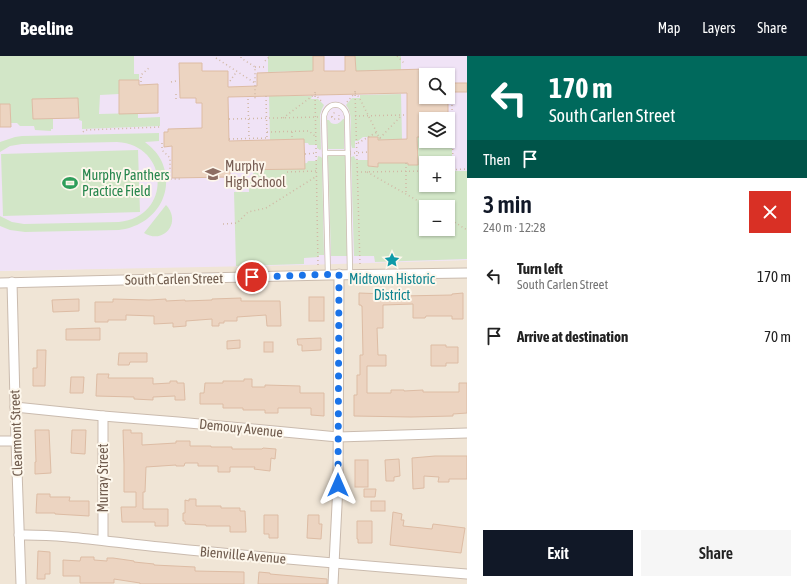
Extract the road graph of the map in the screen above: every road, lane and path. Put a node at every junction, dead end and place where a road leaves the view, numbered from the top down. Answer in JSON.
{"nodes":[{"id":1,"x":270,"y":56,"type":"edge"},
{"id":2,"x":397,"y":56,"type":"edge"},
{"id":3,"x":241,"y":57,"type":"dead end"},
{"id":4,"x":216,"y":58,"type":"dead end"},
{"id":5,"x":265,"y":61,"type":"dead end"},
{"id":6,"x":404,"y":63,"type":"dead end"},
{"id":7,"x":150,"y":67,"type":"dead end"},
{"id":8,"x":255,"y":67,"type":"junction"},
{"id":9,"x":265,"y":67,"type":"dead end"},
{"id":10,"x":237,"y":71,"type":"junction"},
{"id":11,"x":176,"y":81,"type":"dead end"},
{"id":12,"x":230,"y":81,"type":"dead end"},
{"id":13,"x":140,"y":82,"type":"dead end"},
{"id":14,"x":171,"y":82,"type":"dead end"},
{"id":15,"x":255,"y":83,"type":"junction"},
{"id":16,"x":176,"y":94,"type":"dead end"},
{"id":17,"x":266,"y":96,"type":"dead end"},
{"id":18,"x":255,"y":98,"type":"dead end"},
{"id":19,"x":248,"y":99,"type":"dead end"},
{"id":20,"x":176,"y":100,"type":"dead end"},
{"id":21,"x":452,"y":105,"type":"dead end"},
{"id":22,"x":347,"y":116,"type":"junction"},
{"id":23,"x":356,"y":116,"type":"junction"},
{"id":24,"x":368,"y":116,"type":"junction"},
{"id":25,"x":315,"y":117,"type":"junction"},
{"id":26,"x":324,"y":117,"type":"junction"},
{"id":27,"x":266,"y":118,"type":"junction"},
{"id":28,"x":283,"y":118,"type":"junction"},
{"id":29,"x":229,"y":119,"type":"dead end"},
{"id":30,"x":248,"y":119,"type":"junction"},
{"id":31,"x":161,"y":127,"type":"dead end"},
{"id":32,"x":83,"y":132,"type":"dead end"},
{"id":33,"x":267,"y":132,"type":"junction"},
{"id":34,"x":292,"y":132,"type":"junction"},
{"id":35,"x":376,"y":132,"type":"junction"},
{"id":36,"x":316,"y":137,"type":"junction"},
{"id":37,"x":249,"y":138,"type":"junction"},
{"id":38,"x":229,"y":139,"type":"dead end"},
{"id":39,"x":292,"y":139,"type":"dead end"},
{"id":40,"x":162,"y":143,"type":"dead end"},
{"id":41,"x":357,"y":144,"type":"junction"},
{"id":42,"x":357,"y":152,"type":"junction"},
{"id":43,"x":368,"y":152,"type":"dead end"},
{"id":44,"x":316,"y":153,"type":"junction"},
{"id":45,"x":325,"y":153,"type":"junction"},
{"id":46,"x":348,"y":153,"type":"junction"},
{"id":47,"x":305,"y":154,"type":"dead end"},
{"id":48,"x":453,"y":156,"type":"edge"},
{"id":49,"x":406,"y":163,"type":"dead end"},
{"id":50,"x":467,"y":169,"type":"edge"},
{"id":51,"x":455,"y":170,"type":"edge"},
{"id":52,"x":316,"y":171,"type":"junction"},
{"id":53,"x":419,"y":171,"type":"edge"},
{"id":54,"x":286,"y":172,"type":"dead end"},
{"id":55,"x":358,"y":172,"type":"junction"},
{"id":56,"x":368,"y":172,"type":"junction"},
{"id":57,"x":406,"y":172,"type":"junction"},
{"id":58,"x":316,"y":176,"type":"junction"},
{"id":59,"x":180,"y":181,"type":"dead end"},
{"id":60,"x":406,"y":194,"type":"junction"},
{"id":61,"x":419,"y":201,"type":"edge"},
{"id":62,"x":455,"y":222,"type":"edge"},
{"id":63,"x":223,"y":224,"type":"dead end"},
{"id":64,"x":467,"y":230,"type":"edge"},
{"id":65,"x":360,"y":265,"type":"dead end"},
{"id":66,"x":318,"y":266,"type":"dead end"},
{"id":67,"x":467,"y":273,"type":"edge"},
{"id":68,"x":339,"y":274,"type":"junction"},
{"id":69,"x":350,"y":274,"type":"junction"},
{"id":70,"x":328,"y":275,"type":"junction"},
{"id":71,"x":12,"y":282,"type":"junction"},
{"id":72,"x":0,"y":283,"type":"edge"},
{"id":73,"x":15,"y":407,"type":"junction"},
{"id":74,"x":103,"y":416,"type":"junction"},
{"id":75,"x":467,"y":433,"type":"edge"},
{"id":76,"x":338,"y":437,"type":"junction"},
{"id":77,"x":0,"y":441,"type":"edge"},
{"id":78,"x":16,"y":441,"type":"junction"},
{"id":79,"x":19,"y":535,"type":"junction"},
{"id":80,"x":102,"y":540,"type":"junction"},
{"id":81,"x":335,"y":564,"type":"junction"},
{"id":82,"x":467,"y":574,"type":"edge"},
{"id":83,"x":21,"y":584,"type":"edge"},
{"id":84,"x":334,"y":584,"type":"edge"}],
"edges":[{"from":1,"to":5,"type":"path"},
{"from":2,"to":6,"type":"path"},
{"from":3,"to":8,"type":"path"},
{"from":4,"to":10,"type":"path"},
{"from":7,"to":13,"type":"path"},
{"from":8,"to":9,"type":"path"},
{"from":8,"to":15,"type":"path"},
{"from":10,"to":12,"type":"path"},
{"from":10,"to":15,"type":"path"},
{"from":11,"to":14,"type":"path"},
{"from":15,"to":18,"type":"path"},
{"from":16,"to":20,"type":"path"},
{"from":17,"to":27,"type":"path"},
{"from":19,"to":30,"type":"path"},
{"from":21,"to":48,"type":"path"},
{"from":22,"to":23,"type":"path"},
{"from":22,"to":26,"type":"lane"},
{"from":22,"to":46,"type":"lane"},
{"from":23,"to":24,"type":"path"},
{"from":23,"to":24,"type":"path"},
{"from":23,"to":41,"type":"path"},
{"from":24,"to":35,"type":"path"},
{"from":24,"to":35,"type":"path"},
{"from":25,"to":26,"type":"path"},
{"from":25,"to":28,"type":"path"},
{"from":25,"to":28,"type":"path"},
{"from":25,"to":36,"type":"path"},
{"from":26,"to":45,"type":"lane"},
{"from":27,"to":28,"type":"path"},
{"from":27,"to":30,"type":"path"},
{"from":27,"to":33,"type":"path"},
{"from":29,"to":30,"type":"path"},
{"from":30,"to":37,"type":"path"},
{"from":31,"to":32,"type":"path"},
{"from":33,"to":34,"type":"path"},
{"from":33,"to":37,"type":"path"},
{"from":34,"to":36,"type":"path"},
{"from":34,"to":39,"type":"path"},
{"from":35,"to":41,"type":"path"},
{"from":36,"to":44,"type":"path"},
{"from":37,"to":38,"type":"path"},
{"from":40,"to":59,"type":"path"},
{"from":41,"to":42,"type":"path"},
{"from":42,"to":43,"type":"path"},
{"from":42,"to":46,"type":"path"},
{"from":42,"to":55,"type":"path"},
{"from":44,"to":45,"type":"path"},
{"from":44,"to":47,"type":"path"},
{"from":44,"to":52,"type":"path"},
{"from":45,"to":46,"type":"lane"},
{"from":45,"to":70,"type":"lane"},
{"from":46,"to":69,"type":"lane"},
{"from":49,"to":57,"type":"path"},
{"from":50,"to":51,"type":"path"},
{"from":52,"to":54,"type":"path"},
{"from":52,"to":58,"type":"path"},
{"from":53,"to":57,"type":"path"},
{"from":55,"to":56,"type":"path"},
{"from":55,"to":65,"type":"path"},
{"from":56,"to":57,"type":"path"},
{"from":56,"to":60,"type":"path"},
{"from":57,"to":60,"type":"path"},
{"from":58,"to":63,"type":"path"},
{"from":58,"to":66,"type":"path"},
{"from":60,"to":61,"type":"path"},
{"from":62,"to":64,"type":"path"},
{"from":67,"to":69,"type":"street","name":"South Carlen Street"},
{"from":68,"to":69,"type":"street","name":"South Carlen Street"},
{"from":68,"to":70,"type":"street","name":"South Carlen Street"},
{"from":68,"to":76,"type":"street"},
{"from":70,"to":71,"type":"street","name":"South Carlen Street"},
{"from":71,"to":72,"type":"street","name":"South Carlen Street"},
{"from":71,"to":73,"type":"street","name":"Clearmont Street"},
{"from":73,"to":74,"type":"street","name":"Demouy Avenue"},
{"from":73,"to":78,"type":"street","name":"Clearmont Street"},
{"from":74,"to":76,"type":"street","name":"Demouy Avenue"},
{"from":74,"to":80,"type":"street","name":"Murray Street"},
{"from":75,"to":76,"type":"street","name":"Demouy Avenue"},
{"from":76,"to":81,"type":"street"},
{"from":77,"to":78,"type":"street"},
{"from":78,"to":79,"type":"street","name":"Clearmont Street"},
{"from":79,"to":80,"type":"street","name":"Bienville Avenue"},
{"from":79,"to":83,"type":"street","name":"Clearmont Street"},
{"from":80,"to":81,"type":"street","name":"Bienville Avenue"},
{"from":81,"to":82,"type":"street","name":"Bienville Avenue"},
{"from":81,"to":84,"type":"street"}]}
